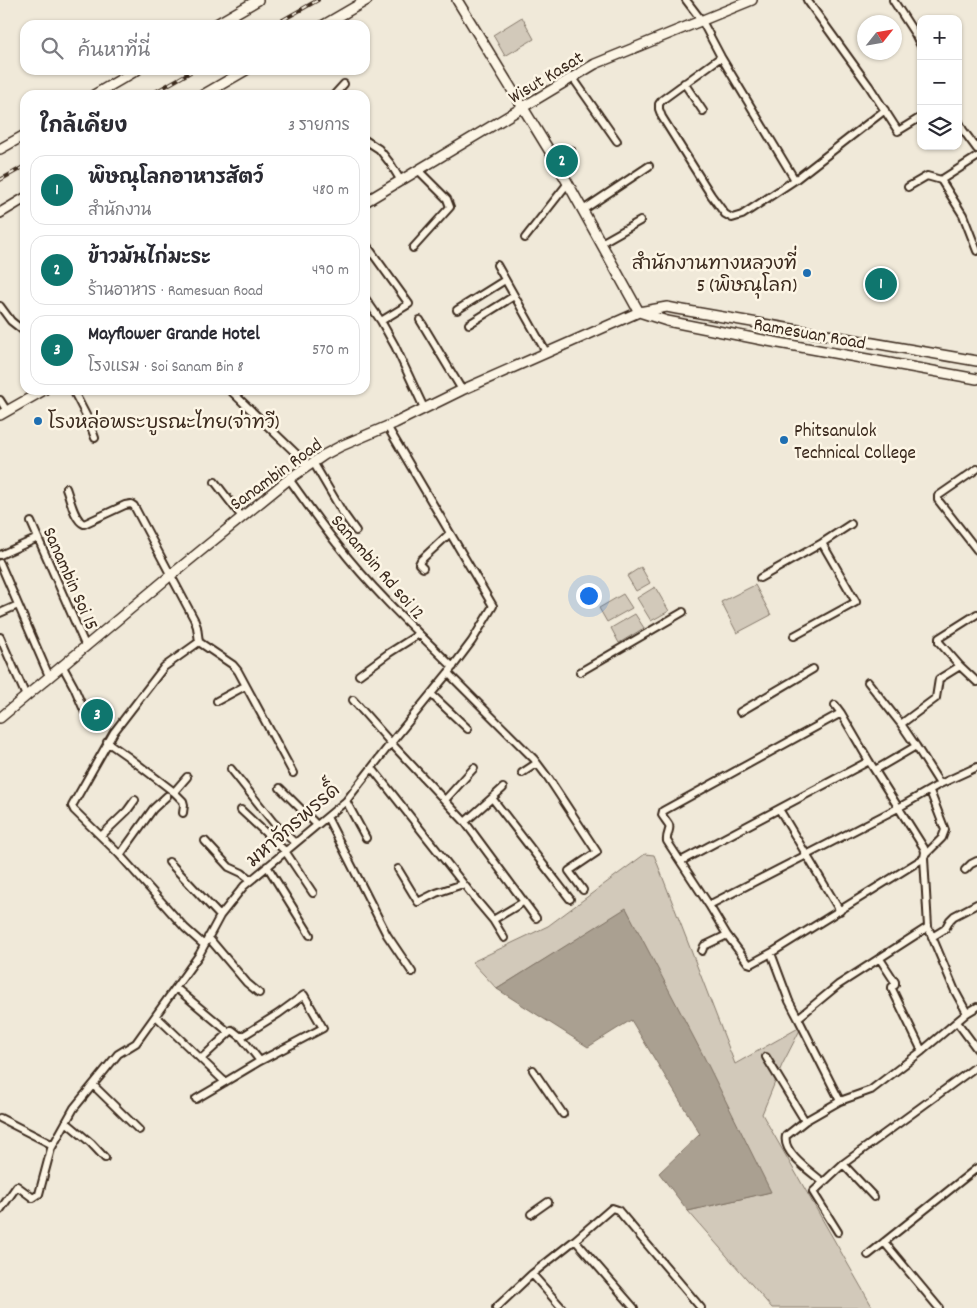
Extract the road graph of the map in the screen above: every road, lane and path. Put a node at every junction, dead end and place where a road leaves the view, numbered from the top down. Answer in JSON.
{"nodes":[{"id":1,"x":258,"y":0,"type":"edge"},
{"id":2,"x":367,"y":0,"type":"edge"},
{"id":3,"x":457,"y":0,"type":"edge"},
{"id":4,"x":686,"y":0,"type":"edge"},
{"id":5,"x":752,"y":0,"type":"edge"},
{"id":6,"x":806,"y":0,"type":"edge"},
{"id":7,"x":893,"y":0,"type":"edge"},
{"id":8,"x":224,"y":20,"type":"edge"},
{"id":9,"x":333,"y":20,"type":"edge"},
{"id":10,"x":702,"y":20,"type":"junction"},
{"id":11,"x":917,"y":39,"type":"edge"},
{"id":12,"x":721,"y":57,"type":"junction"},
{"id":13,"x":128,"y":75,"type":"edge"},
{"id":14,"x":237,"y":75,"type":"edge"},
{"id":15,"x":573,"y":78,"type":"junction"},
{"id":16,"x":684,"y":83,"type":"junction"},
{"id":17,"x":344,"y":84,"type":"dead end"},
{"id":18,"x":103,"y":90,"type":"edge"},
{"id":19,"x":212,"y":90,"type":"edge"},
{"id":20,"x":339,"y":90,"type":"edge"},
{"id":21,"x":522,"y":108,"type":"junction"},
{"id":22,"x":885,"y":110,"type":"junction"},
{"id":23,"x":703,"y":111,"type":"dead end"},
{"id":24,"x":917,"y":119,"type":"edge"},
{"id":25,"x":962,"y":128,"type":"edge"},
{"id":26,"x":20,"y":138,"type":"edge"},
{"id":27,"x":617,"y":141,"type":"dead end"},
{"id":28,"x":370,"y":144,"type":"edge"},
{"id":29,"x":0,"y":149,"type":"edge"},
{"id":30,"x":977,"y":149,"type":"edge"},
{"id":31,"x":572,"y":150,"type":"dead end"},
{"id":32,"x":977,"y":157,"type":"edge"},
{"id":33,"x":554,"y":160,"type":"junction"},
{"id":34,"x":649,"y":166,"type":"dead end"},
{"id":35,"x":418,"y":170,"type":"junction"},
{"id":36,"x":401,"y":180,"type":"junction"},
{"id":37,"x":794,"y":180,"type":"junction"},
{"id":38,"x":941,"y":180,"type":"junction"},
{"id":39,"x":568,"y":183,"type":"junction"},
{"id":40,"x":908,"y":187,"type":"dead end"},
{"id":41,"x":370,"y":199,"type":"edge"},
{"id":42,"x":20,"y":201,"type":"edge"},
{"id":43,"x":584,"y":210,"type":"junction"},
{"id":44,"x":0,"y":213,"type":"edge"},
{"id":45,"x":640,"y":220,"type":"dead end"},
{"id":46,"x":525,"y":238,"type":"dead end"},
{"id":47,"x":601,"y":243,"type":"junction"},
{"id":48,"x":413,"y":248,"type":"dead end"},
{"id":49,"x":370,"y":250,"type":"edge"},
{"id":50,"x":977,"y":251,"type":"edge"},
{"id":51,"x":497,"y":265,"type":"dead end"},
{"id":52,"x":505,"y":280,"type":"junction"},
{"id":53,"x":514,"y":296,"type":"junction"},
{"id":54,"x":370,"y":305,"type":"edge"},
{"id":55,"x":0,"y":306,"type":"edge"},
{"id":56,"x":457,"y":310,"type":"dead end"},
{"id":57,"x":639,"y":312,"type":"junction"},
{"id":58,"x":420,"y":320,"type":"dead end"},
{"id":59,"x":381,"y":321,"type":"junction"},
{"id":60,"x":469,"y":324,"type":"dead end"},
{"id":61,"x":770,"y":324,"type":"junction"},
{"id":62,"x":20,"y":328,"type":"edge"},
{"id":63,"x":768,"y":341,"type":"junction"},
{"id":64,"x":546,"y":352,"type":"junction"},
{"id":65,"x":977,"y":361,"type":"edge"},
{"id":66,"x":977,"y":379,"type":"edge"},
{"id":67,"x":462,"y":390,"type":"junction"},
{"id":68,"x":35,"y":395,"type":"edge"},
{"id":69,"x":76,"y":395,"type":"edge"},
{"id":70,"x":235,"y":395,"type":"edge"},
{"id":71,"x":0,"y":400,"type":"edge"},
{"id":72,"x":424,"y":408,"type":"junction"},
{"id":73,"x":3,"y":413,"type":"edge"},
{"id":74,"x":387,"y":426,"type":"junction"},
{"id":75,"x":95,"y":438,"type":"dead end"},
{"id":76,"x":310,"y":464,"type":"junction"},
{"id":77,"x":976,"y":473,"type":"edge"},
{"id":78,"x":289,"y":479,"type":"junction"},
{"id":79,"x":215,"y":482,"type":"dead end"},
{"id":80,"x":66,"y":488,"type":"dead end"},
{"id":81,"x":242,"y":517,"type":"junction"},
{"id":82,"x":31,"y":522,"type":"dead end"},
{"id":83,"x":851,"y":524,"type":"dead end"},
{"id":84,"x":356,"y":531,"type":"dead end"},
{"id":85,"x":450,"y":533,"type":"junction"},
{"id":86,"x":38,"y":538,"type":"junction"},
{"id":87,"x":822,"y":543,"type":"junction"},
{"id":88,"x":977,"y":550,"type":"edge"},
{"id":89,"x":0,"y":555,"type":"edge"},
{"id":90,"x":0,"y":563,"type":"edge"},
{"id":91,"x":424,"y":568,"type":"dead end"},
{"id":92,"x":171,"y":575,"type":"junction"},
{"id":93,"x":760,"y":578,"type":"dead end"},
{"id":94,"x":18,"y":605,"type":"junction"},
{"id":95,"x":683,"y":612,"type":"dead end"},
{"id":96,"x":0,"y":613,"type":"edge"},
{"id":97,"x":977,"y":614,"type":"edge"},
{"id":98,"x":419,"y":634,"type":"junction"},
{"id":99,"x":794,"y":636,"type":"dead end"},
{"id":100,"x":0,"y":637,"type":"edge"},
{"id":101,"x":199,"y":642,"type":"junction"},
{"id":102,"x":86,"y":647,"type":"junction"},
{"id":103,"x":62,"y":666,"type":"junction"},
{"id":104,"x":453,"y":666,"type":"junction"},
{"id":105,"x":960,"y":666,"type":"junction"},
{"id":106,"x":812,"y":669,"type":"dead end"},
{"id":107,"x":580,"y":672,"type":"dead end"},
{"id":108,"x":448,"y":673,"type":"junction"},
{"id":109,"x":359,"y":674,"type":"dead end"},
{"id":110,"x":49,"y":676,"type":"junction"},
{"id":111,"x":868,"y":682,"type":"dead end"},
{"id":112,"x":977,"y":682,"type":"edge"},
{"id":113,"x":245,"y":686,"type":"junction"},
{"id":114,"x":431,"y":694,"type":"junction"},
{"id":115,"x":26,"y":696,"type":"junction"},
{"id":116,"x":353,"y":700,"type":"dead end"},
{"id":117,"x":217,"y":701,"type":"dead end"},
{"id":118,"x":835,"y":705,"type":"dead end"},
{"id":119,"x":740,"y":712,"type":"dead end"},
{"id":120,"x":841,"y":713,"type":"junction"},
{"id":121,"x":87,"y":717,"type":"dead end"},
{"id":122,"x":0,"y":718,"type":"edge"},
{"id":123,"x":901,"y":724,"type":"junction"},
{"id":124,"x":468,"y":729,"type":"dead end"},
{"id":125,"x":107,"y":742,"type":"junction"},
{"id":126,"x":391,"y":743,"type":"junction"},
{"id":127,"x":916,"y":746,"type":"junction"},
{"id":128,"x":868,"y":761,"type":"junction"},
{"id":129,"x":537,"y":764,"type":"junction"},
{"id":130,"x":977,"y":766,"type":"edge"},
{"id":131,"x":372,"y":768,"type":"junction"},
{"id":132,"x":474,"y":768,"type":"dead end"},
{"id":133,"x":231,"y":769,"type":"dead end"},
{"id":134,"x":875,"y":770,"type":"junction"},
{"id":135,"x":292,"y":773,"type":"dead end"},
{"id":136,"x":522,"y":773,"type":"dead end"},
{"id":137,"x":187,"y":777,"type":"dead end"},
{"id":138,"x":940,"y":784,"type":"junction"},
{"id":139,"x":280,"y":788,"type":"dead end"},
{"id":140,"x":502,"y":788,"type":"dead end"},
{"id":141,"x":930,"y":790,"type":"junction"},
{"id":142,"x":174,"y":792,"type":"junction"},
{"id":143,"x":167,"y":796,"type":"dead end"},
{"id":144,"x":492,"y":798,"type":"junction"},
{"id":145,"x":135,"y":800,"type":"dead end"},
{"id":146,"x":444,"y":800,"type":"junction"},
{"id":147,"x":346,"y":801,"type":"junction"},
{"id":148,"x":898,"y":808,"type":"junction"},
{"id":149,"x":778,"y":809,"type":"junction"},
{"id":150,"x":241,"y":810,"type":"dead end"},
{"id":151,"x":183,"y":813,"type":"dead end"},
{"id":152,"x":327,"y":817,"type":"junction"},
{"id":153,"x":465,"y":822,"type":"junction"},
{"id":154,"x":317,"y":825,"type":"junction"},
{"id":155,"x":101,"y":836,"type":"junction"},
{"id":156,"x":366,"y":838,"type":"dead end"},
{"id":157,"x":205,"y":841,"type":"dead end"},
{"id":158,"x":295,"y":843,"type":"junction"},
{"id":159,"x":285,"y":851,"type":"junction"},
{"id":160,"x":120,"y":855,"type":"junction"},
{"id":161,"x":807,"y":855,"type":"junction"},
{"id":162,"x":925,"y":857,"type":"junction"},
{"id":163,"x":680,"y":861,"type":"junction"},
{"id":164,"x":977,"y":861,"type":"edge"},
{"id":165,"x":169,"y":862,"type":"dead end"},
{"id":166,"x":267,"y":866,"type":"junction"},
{"id":167,"x":398,"y":869,"type":"dead end"},
{"id":168,"x":965,"y":870,"type":"dead end"},
{"id":169,"x":251,"y":880,"type":"junction"},
{"id":170,"x":463,"y":884,"type":"junction"},
{"id":171,"x":583,"y":890,"type":"dead end"},
{"id":172,"x":313,"y":894,"type":"dead end"},
{"id":173,"x":570,"y":899,"type":"dead end"},
{"id":174,"x":520,"y":904,"type":"dead end"},
{"id":175,"x":977,"y":904,"type":"edge"},
{"id":176,"x":709,"y":905,"type":"junction"},
{"id":177,"x":840,"y":911,"type":"junction"},
{"id":178,"x":220,"y":916,"type":"junction"},
{"id":179,"x":536,"y":918,"type":"dead end"},
{"id":180,"x":493,"y":920,"type":"junction"},
{"id":181,"x":928,"y":927,"type":"junction"},
{"id":182,"x":310,"y":935,"type":"dead end"},
{"id":183,"x":727,"y":935,"type":"junction"},
{"id":184,"x":208,"y":937,"type":"junction"},
{"id":185,"x":932,"y":937,"type":"junction"},
{"id":186,"x":504,"y":938,"type":"dead end"},
{"id":187,"x":204,"y":945,"type":"junction"},
{"id":188,"x":702,"y":951,"type":"dead end"},
{"id":189,"x":771,"y":952,"type":"junction"},
{"id":190,"x":880,"y":958,"type":"junction"},
{"id":191,"x":412,"y":972,"type":"dead end"},
{"id":192,"x":176,"y":988,"type":"junction"},
{"id":193,"x":259,"y":993,"type":"dead end"},
{"id":194,"x":977,"y":1008,"type":"edge"},
{"id":195,"x":968,"y":1013,"type":"junction"},
{"id":196,"x":156,"y":1016,"type":"junction"},
{"id":197,"x":798,"y":1018,"type":"junction"},
{"id":198,"x":957,"y":1022,"type":"junction"},
{"id":199,"x":225,"y":1029,"type":"dead end"},
{"id":200,"x":241,"y":1037,"type":"junction"},
{"id":201,"x":977,"y":1049,"type":"edge"},
{"id":202,"x":922,"y":1051,"type":"junction"},
{"id":203,"x":766,"y":1057,"type":"dead end"},
{"id":204,"x":201,"y":1059,"type":"junction"},
{"id":205,"x":260,"y":1060,"type":"junction"},
{"id":206,"x":977,"y":1066,"type":"edge"},
{"id":207,"x":533,"y":1070,"type":"dead end"},
{"id":208,"x":225,"y":1082,"type":"junction"},
{"id":209,"x":93,"y":1085,"type":"junction"},
{"id":210,"x":196,"y":1099,"type":"dead end"},
{"id":211,"x":840,"y":1101,"type":"junction"},
{"id":212,"x":563,"y":1114,"type":"dead end"},
{"id":213,"x":0,"y":1118,"type":"edge"},
{"id":214,"x":805,"y":1121,"type":"junction"},
{"id":215,"x":66,"y":1122,"type":"junction"},
{"id":216,"x":139,"y":1130,"type":"dead end"},
{"id":217,"x":53,"y":1145,"type":"junction"},
{"id":218,"x":105,"y":1158,"type":"dead end"},
{"id":219,"x":843,"y":1164,"type":"junction"},
{"id":220,"x":977,"y":1168,"type":"edge"},
{"id":221,"x":823,"y":1182,"type":"junction"},
{"id":222,"x":874,"y":1197,"type":"dead end"},
{"id":223,"x":548,"y":1202,"type":"dead end"},
{"id":224,"x":0,"y":1210,"type":"edge"},
{"id":225,"x":531,"y":1214,"type":"dead end"},
{"id":226,"x":838,"y":1232,"type":"dead end"},
{"id":227,"x":575,"y":1240,"type":"junction"},
{"id":228,"x":884,"y":1242,"type":"junction"},
{"id":229,"x":868,"y":1255,"type":"dead end"},
{"id":230,"x":532,"y":1274,"type":"junction"},
{"id":231,"x":496,"y":1308,"type":"edge"},
{"id":232,"x":562,"y":1308,"type":"edge"},
{"id":233,"x":634,"y":1308,"type":"edge"},
{"id":234,"x":701,"y":1308,"type":"edge"},
{"id":235,"x":938,"y":1308,"type":"edge"}],
"edges":[{"from":1,"to":8,"type":"street"},
{"from":2,"to":9,"type":"street"},
{"from":3,"to":21,"type":"street"},
{"from":4,"to":10,"type":"street"},
{"from":5,"to":10,"type":"street","name":"Wisut Kasat"},
{"from":6,"to":22,"type":"street"},
{"from":7,"to":11,"type":"street"},
{"from":10,"to":12,"type":"street"},
{"from":10,"to":15,"type":"street","name":"Wisut Kasat"},
{"from":12,"to":16,"type":"street"},
{"from":12,"to":37,"type":"street"},
{"from":13,"to":18,"type":"street"},
{"from":14,"to":19,"type":"street"},
{"from":15,"to":21,"type":"street","name":"Wisut Kasat"},
{"from":15,"to":27,"type":"street"},
{"from":16,"to":23,"type":"street"},
{"from":16,"to":37,"type":"street"},
{"from":17,"to":20,"type":"street"},
{"from":21,"to":33,"type":"street"},
{"from":21,"to":35,"type":"street","name":"Wisut Kasat"},
{"from":22,"to":24,"type":"street"},
{"from":22,"to":37,"type":"street"},
{"from":25,"to":30,"type":"street"},
{"from":26,"to":29,"type":"street"},
{"from":28,"to":36,"type":"street"},
{"from":31,"to":33,"type":"street"},
{"from":32,"to":38,"type":"street"},
{"from":33,"to":39,"type":"street"},
{"from":34,"to":43,"type":"street"},
{"from":35,"to":36,"type":"street","name":"Wisut Kasat"},
{"from":35,"to":48,"type":"street"},
{"from":36,"to":41,"type":"street","name":"Wisut Kasat"},
{"from":38,"to":40,"type":"street"},
{"from":38,"to":50,"type":"street"},
{"from":39,"to":43,"type":"street"},
{"from":39,"to":46,"type":"street"},
{"from":42,"to":44,"type":"street"},
{"from":43,"to":47,"type":"street"},
{"from":45,"to":47,"type":"street"},
{"from":47,"to":57,"type":"street"},
{"from":49,"to":59,"type":"street"},
{"from":51,"to":52,"type":"street"},
{"from":52,"to":53,"type":"street"},
{"from":52,"to":56,"type":"street"},
{"from":53,"to":60,"type":"street"},
{"from":53,"to":64,"type":"street"},
{"from":54,"to":59,"type":"street"},
{"from":55,"to":62,"type":"street"},
{"from":57,"to":61,"type":"street","name":"Ramesuan Road"},
{"from":57,"to":63,"type":"street","name":"Ramesuan Road"},
{"from":57,"to":64,"type":"street","name":"Sanambin Road"},
{"from":58,"to":67,"type":"street"},
{"from":59,"to":72,"type":"street"},
{"from":61,"to":63,"type":"street"},
{"from":61,"to":65,"type":"street","name":"Ramesuan Road"},
{"from":63,"to":66,"type":"street","name":"Ramesuan Road"},
{"from":64,"to":67,"type":"street","name":"Sanambin Road"},
{"from":67,"to":72,"type":"street","name":"Sanambin Road"},
{"from":68,"to":73,"type":"street"},
{"from":69,"to":75,"type":"street"},
{"from":70,"to":76,"type":"street"},
{"from":71,"to":73,"type":"street"},
{"from":72,"to":74,"type":"street","name":"Sanambin Road"},
{"from":74,"to":76,"type":"street","name":"Sanambin Road"},
{"from":74,"to":85,"type":"street","name":"มหาจักรพรรดิ์"},
{"from":76,"to":78,"type":"street","name":"Sanambin Road"},
{"from":76,"to":84,"type":"street"},
{"from":77,"to":88,"type":"street"},
{"from":78,"to":81,"type":"street","name":"Sanambin Road"},
{"from":78,"to":98,"type":"street","name":"Sanambin Rd soi 12"},
{"from":79,"to":81,"type":"street"},
{"from":80,"to":92,"type":"street"},
{"from":81,"to":92,"type":"street","name":"Sanambin Road"},
{"from":82,"to":86,"type":"street","name":"Sanambin Soi 15"},
{"from":83,"to":87,"type":"street"},
{"from":85,"to":91,"type":"street"},
{"from":85,"to":104,"type":"street","name":"มหาจักรพรรดิ์"},
{"from":86,"to":89,"type":"street"},
{"from":86,"to":102,"type":"street","name":"Sanambin Soi 15"},
{"from":87,"to":93,"type":"street"},
{"from":87,"to":99,"type":"street"},
{"from":90,"to":94,"type":"street"},
{"from":92,"to":101,"type":"street"},
{"from":92,"to":102,"type":"street","name":"Sanambin Road"},
{"from":94,"to":96,"type":"street"},
{"from":94,"to":110,"type":"street"},
{"from":95,"to":107,"type":"street"},
{"from":97,"to":105,"type":"street"},
{"from":98,"to":104,"type":"street","name":"Sanambin Rd soi 12"},
{"from":98,"to":109,"type":"street"},
{"from":100,"to":115,"type":"street"},
{"from":101,"to":113,"type":"street"},
{"from":101,"to":125,"type":"street"},
{"from":102,"to":103,"type":"street","name":"Sanambin Road"},
{"from":103,"to":110,"type":"street","name":"Sanambin Road"},
{"from":103,"to":121,"type":"street"},
{"from":104,"to":108,"type":"street","name":"มหาจักรพรรดิ์"},
{"from":105,"to":112,"type":"street"},
{"from":105,"to":123,"type":"street"},
{"from":106,"to":119,"type":"street"},
{"from":108,"to":114,"type":"street","name":"มหาจักรพรรดิ์"},
{"from":108,"to":129,"type":"street"},
{"from":110,"to":115,"type":"street","name":"Sanambin Road"},
{"from":111,"to":123,"type":"street"},
{"from":113,"to":117,"type":"street"},
{"from":113,"to":135,"type":"street"},
{"from":114,"to":124,"type":"street"},
{"from":114,"to":126,"type":"street","name":"มหาจักรพรรดิ์"},
{"from":115,"to":122,"type":"street","name":"Sanambin Road"},
{"from":116,"to":126,"type":"street"},
{"from":118,"to":120,"type":"street"},
{"from":120,"to":128,"type":"street"},
{"from":120,"to":163,"type":"street"},
{"from":123,"to":127,"type":"street"},
{"from":125,"to":142,"type":"street"},
{"from":125,"to":155,"type":"street"},
{"from":126,"to":131,"type":"street","name":"มหาจักรพรรดิ์"},
{"from":126,"to":146,"type":"street"},
{"from":127,"to":134,"type":"street"},
{"from":127,"to":138,"type":"street"},
{"from":128,"to":134,"type":"street"},
{"from":128,"to":149,"type":"street"},
{"from":129,"to":136,"type":"street"},
{"from":129,"to":171,"type":"street"},
{"from":130,"to":138,"type":"street"},
{"from":131,"to":147,"type":"street","name":"มหาจักรพรรดิ์"},
{"from":131,"to":170,"type":"street"},
{"from":132,"to":146,"type":"street"},
{"from":133,"to":158,"type":"street"},
{"from":134,"to":148,"type":"street"},
{"from":137,"to":142,"type":"street"},
{"from":138,"to":141,"type":"street"},
{"from":139,"to":154,"type":"street"},
{"from":140,"to":144,"type":"street"},
{"from":141,"to":148,"type":"street"},
{"from":141,"to":162,"type":"street"},
{"from":142,"to":151,"type":"street"},
{"from":143,"to":160,"type":"street"},
{"from":144,"to":153,"type":"street"},
{"from":144,"to":173,"type":"street"},
{"from":145,"to":155,"type":"street"},
{"from":146,"to":153,"type":"street"},
{"from":147,"to":152,"type":"street","name":"มหาจักรพรรดิ์"},
{"from":147,"to":156,"type":"street"},
{"from":148,"to":161,"type":"street"},
{"from":148,"to":162,"type":"street"},
{"from":149,"to":161,"type":"street"},
{"from":149,"to":163,"type":"street"},
{"from":150,"to":159,"type":"street"},
{"from":152,"to":154,"type":"street","name":"มหาจักรพรรดิ์"},
{"from":152,"to":191,"type":"street"},
{"from":153,"to":179,"type":"street"},
{"from":154,"to":158,"type":"street","name":"มหาจักรพรรดิ์"},
{"from":155,"to":160,"type":"street"},
{"from":157,"to":169,"type":"street"},
{"from":158,"to":159,"type":"street","name":"มหาจักรพรรดิ์"},
{"from":159,"to":166,"type":"street","name":"มหาจักรพรรดิ์"},
{"from":159,"to":172,"type":"street"},
{"from":160,"to":187,"type":"street"},
{"from":161,"to":176,"type":"street"},
{"from":161,"to":177,"type":"street"},
{"from":162,"to":177,"type":"street"},
{"from":162,"to":181,"type":"street"},
{"from":163,"to":176,"type":"street"},
{"from":164,"to":168,"type":"street"},
{"from":165,"to":178,"type":"street"},
{"from":166,"to":169,"type":"street","name":"มหาจักรพรรดิ์"},
{"from":166,"to":182,"type":"street"},
{"from":167,"to":170,"type":"street"},
{"from":169,"to":178,"type":"street","name":"มหาจักรพรรดิ์"},
{"from":170,"to":180,"type":"street"},
{"from":174,"to":180,"type":"street"},
{"from":175,"to":185,"type":"street"},
{"from":176,"to":183,"type":"street"},
{"from":177,"to":189,"type":"street"},
{"from":178,"to":184,"type":"street","name":"มหาจักรพรรดิ์"},
{"from":180,"to":186,"type":"street"},
{"from":181,"to":185,"type":"street"},
{"from":181,"to":190,"type":"street"},
{"from":183,"to":188,"type":"street"},
{"from":183,"to":189,"type":"street"},
{"from":184,"to":187,"type":"street","name":"มหาจักรพรรดิ์"},
{"from":184,"to":193,"type":"street"},
{"from":185,"to":195,"type":"street"},
{"from":187,"to":192,"type":"street","name":"มหาจักรพรรดิ์"},
{"from":189,"to":197,"type":"street"},
{"from":190,"to":197,"type":"street"},
{"from":190,"to":202,"type":"street"},
{"from":192,"to":196,"type":"street","name":"มหาจักรพรรดิ์"},
{"from":192,"to":199,"type":"street"},
{"from":194,"to":195,"type":"street"},
{"from":195,"to":198,"type":"street"},
{"from":196,"to":204,"type":"street"},
{"from":196,"to":209,"type":"street","name":"มหาจักรพรรดิ์"},
{"from":197,"to":211,"type":"street"},
{"from":198,"to":201,"type":"street"},
{"from":198,"to":202,"type":"street"},
{"from":200,"to":204,"type":"street"},
{"from":200,"to":205,"type":"street"},
{"from":200,"to":205,"type":"street"},
{"from":202,"to":211,"type":"street"},
{"from":203,"to":214,"type":"street"},
{"from":204,"to":208,"type":"street"},
{"from":205,"to":208,"type":"street"},
{"from":206,"to":219,"type":"street"},
{"from":207,"to":212,"type":"street"},
{"from":208,"to":210,"type":"street"},
{"from":209,"to":215,"type":"street","name":"มหาจักรพรรดิ์"},
{"from":209,"to":216,"type":"street"},
{"from":211,"to":214,"type":"street"},
{"from":213,"to":217,"type":"street"},
{"from":214,"to":221,"type":"street"},
{"from":215,"to":217,"type":"street","name":"มหาจักรพรรดิ์"},
{"from":215,"to":218,"type":"street"},
{"from":217,"to":224,"type":"street","name":"มหาจักรพรรดิ์"},
{"from":219,"to":221,"type":"street"},
{"from":219,"to":222,"type":"street"},
{"from":220,"to":228,"type":"street"},
{"from":221,"to":226,"type":"street"},
{"from":223,"to":225,"type":"street"},
{"from":227,"to":230,"type":"street"},
{"from":227,"to":233,"type":"street"},
{"from":227,"to":234,"type":"street"},
{"from":228,"to":229,"type":"street"},
{"from":228,"to":235,"type":"street"},
{"from":230,"to":231,"type":"street"},
{"from":230,"to":232,"type":"street"}]}
